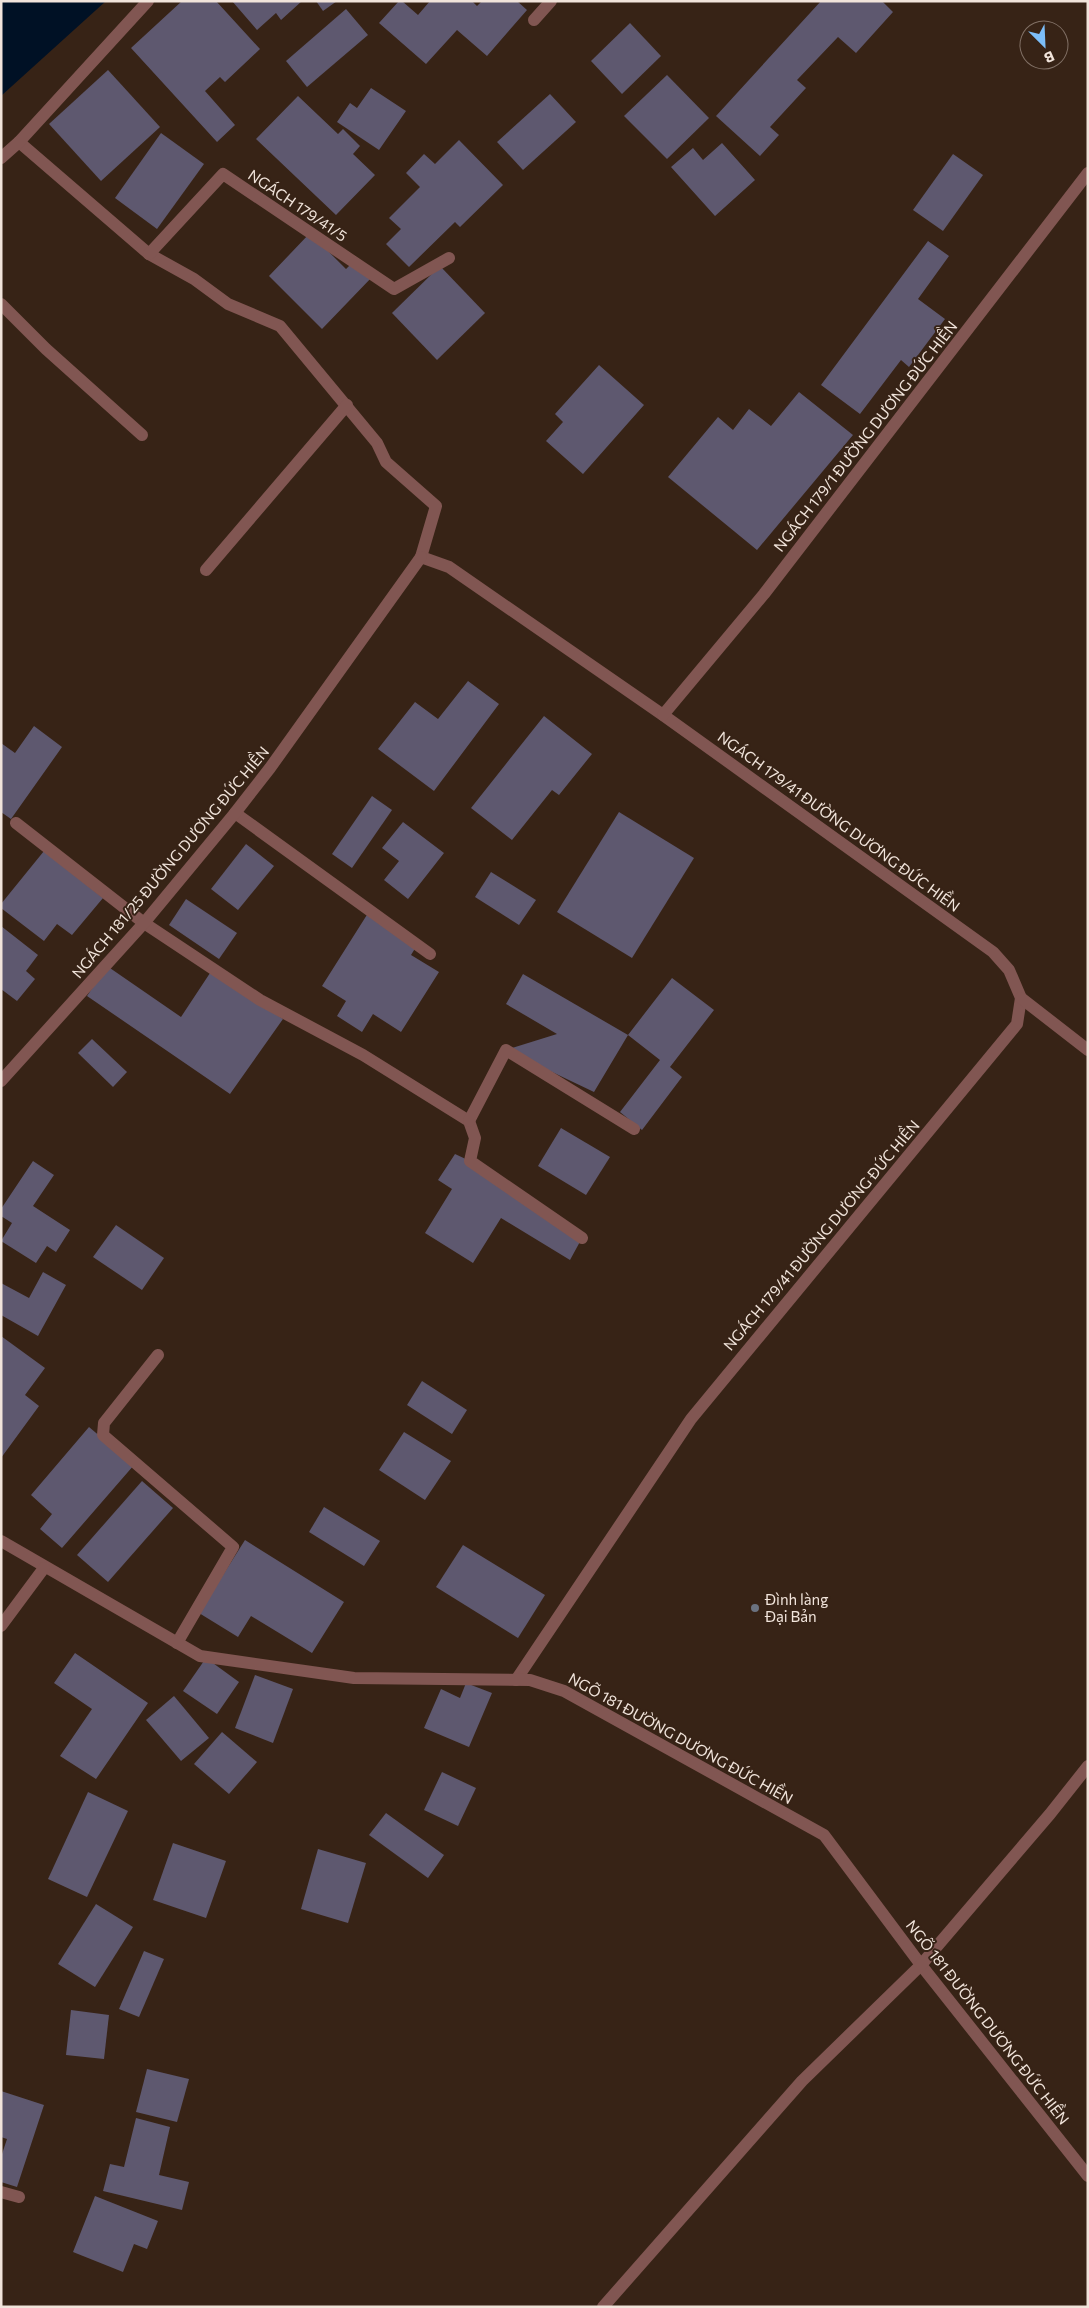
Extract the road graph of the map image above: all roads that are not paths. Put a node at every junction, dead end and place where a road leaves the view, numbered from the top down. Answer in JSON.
{"nodes":[{"id":1,"x":148,"y":1,"type":"edge"},
{"id":2,"x":551,"y":1,"type":"edge"},
{"id":3,"x":534,"y":20,"type":"dead end"},
{"id":4,"x":19,"y":142,"type":"junction"},
{"id":5,"x":1,"y":158,"type":"edge"},
{"id":6,"x":1088,"y":173,"type":"edge"},
{"id":7,"x":149,"y":254,"type":"junction"},
{"id":8,"x":449,"y":258,"type":"dead end"},
{"id":9,"x":1,"y":304,"type":"edge"},
{"id":10,"x":347,"y":404,"type":"junction"},
{"id":11,"x":142,"y":435,"type":"dead end"},
{"id":12,"x":421,"y":557,"type":"junction"},
{"id":13,"x":206,"y":570,"type":"dead end"},
{"id":14,"x":663,"y":715,"type":"junction"},
{"id":15,"x":235,"y":813,"type":"junction"},
{"id":16,"x":16,"y":823,"type":"dead end"},
{"id":17,"x":144,"y":923,"type":"junction"},
{"id":18,"x":430,"y":954,"type":"dead end"},
{"id":19,"x":1021,"y":998,"type":"junction"},
{"id":20,"x":1088,"y":1050,"type":"edge"},
{"id":21,"x":1,"y":1081,"type":"edge"},
{"id":22,"x":469,"y":1121,"type":"junction"},
{"id":23,"x":634,"y":1129,"type":"dead end"},
{"id":24,"x":582,"y":1238,"type":"dead end"},
{"id":25,"x":158,"y":1355,"type":"dead end"},
{"id":26,"x":1,"y":1541,"type":"edge"},
{"id":27,"x":44,"y":1568,"type":"junction"},
{"id":28,"x":1,"y":1626,"type":"edge"},
{"id":29,"x":177,"y":1643,"type":"junction"},
{"id":30,"x":516,"y":1680,"type":"junction"},
{"id":31,"x":1088,"y":1766,"type":"edge"},
{"id":32,"x":921,"y":1964,"type":"junction"},
{"id":33,"x":1088,"y":2176,"type":"edge"},
{"id":34,"x":1,"y":2192,"type":"edge"},
{"id":35,"x":20,"y":2197,"type":"dead end"},
{"id":36,"x":603,"y":2307,"type":"edge"}],
"edges":[{"from":1,"to":4,"type":"street"},
{"from":2,"to":3,"type":"street"},
{"from":4,"to":5,"type":"street"},
{"from":4,"to":7,"type":"street"},
{"from":6,"to":14,"type":"street","name":"NGÁCH 179/1 ĐƯỜNG DƯƠNG ĐỨC HIỀN"},
{"from":7,"to":8,"type":"street","name":"NGÁCH 179/41/5"},
{"from":7,"to":10,"type":"street"},
{"from":9,"to":11,"type":"street"},
{"from":10,"to":12,"type":"street"},
{"from":10,"to":13,"type":"street"},
{"from":12,"to":14,"type":"street","name":"NGÁCH 179/41 ĐƯỜNG DƯƠNG ĐỨC HIỀN"},
{"from":12,"to":15,"type":"street","name":"NGÁCH 181/25 ĐƯỜNG DƯƠNG ĐỨC HIỀN"},
{"from":14,"to":19,"type":"street","name":"NGÁCH 179/41 ĐƯỜNG DƯƠNG ĐỨC HIỀN"},
{"from":15,"to":17,"type":"street","name":"NGÁCH 181/25 ĐƯỜNG DƯƠNG ĐỨC HIỀN"},
{"from":15,"to":18,"type":"street"},
{"from":16,"to":17,"type":"street"},
{"from":17,"to":21,"type":"street","name":"NGÁCH 181/25 ĐƯỜNG DƯƠNG ĐỨC HIỀN"},
{"from":17,"to":22,"type":"street"},
{"from":19,"to":20,"type":"street"},
{"from":19,"to":30,"type":"street","name":"NGÁCH 179/41 ĐƯỜNG DƯƠNG ĐỨC HIỀN"},
{"from":22,"to":23,"type":"street"},
{"from":22,"to":24,"type":"street"},
{"from":25,"to":29,"type":"street"},
{"from":26,"to":27,"type":"street","name":"NGÕ 181 ĐƯỜNG DƯƠNG ĐỨC HIỀN"},
{"from":27,"to":28,"type":"street"},
{"from":27,"to":29,"type":"street","name":"NGÕ 181 ĐƯỜNG DƯƠNG ĐỨC HIỀN"},
{"from":29,"to":30,"type":"street","name":"NGÕ 181 ĐƯỜNG DƯƠNG ĐỨC HIỀN"},
{"from":30,"to":32,"type":"street","name":"NGÕ 181 ĐƯỜNG DƯƠNG ĐỨC HIỀN"},
{"from":31,"to":32,"type":"street"},
{"from":32,"to":33,"type":"street","name":"NGÕ 181 ĐƯỜNG DƯƠNG ĐỨC HIỀN"},
{"from":32,"to":36,"type":"street"},
{"from":34,"to":35,"type":"street"}]}
